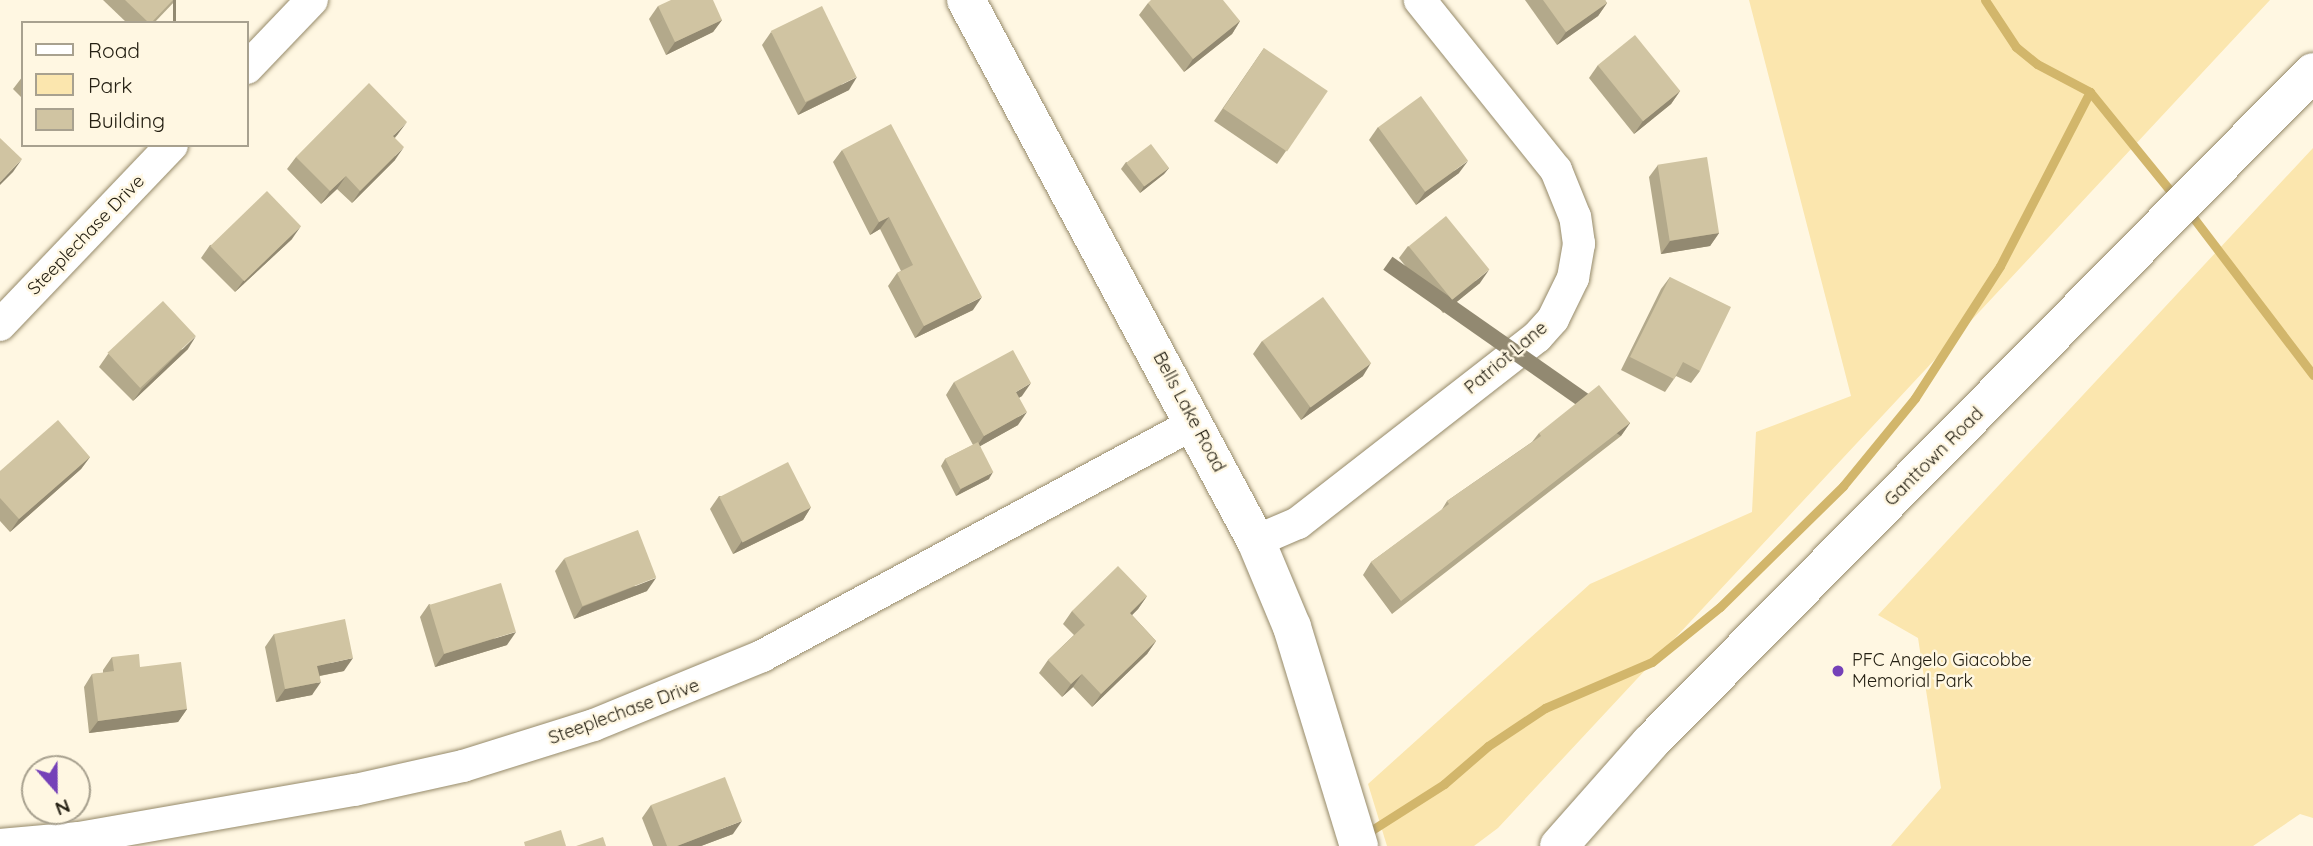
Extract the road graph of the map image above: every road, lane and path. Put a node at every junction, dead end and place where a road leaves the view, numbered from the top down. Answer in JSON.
{"nodes":[{"id":1,"x":312,"y":0,"type":"edge"},
{"id":2,"x":966,"y":0,"type":"edge"},
{"id":3,"x":1420,"y":0,"type":"edge"},
{"id":4,"x":248,"y":67,"type":"edge"},
{"id":5,"x":2313,"y":72,"type":"edge"},
{"id":6,"x":170,"y":147,"type":"edge"},
{"id":7,"x":0,"y":325,"type":"edge"},
{"id":8,"x":1194,"y":423,"type":"junction"},
{"id":9,"x":1256,"y":541,"type":"junction"},
{"id":10,"x":1355,"y":832,"type":"edge"},
{"id":11,"x":0,"y":845,"type":"edge"},
{"id":12,"x":1559,"y":846,"type":"edge"}],
"edges":[{"from":1,"to":4,"type":"street"},
{"from":2,"to":8,"type":"street","name":"Bells Lake Road"},
{"from":3,"to":9,"type":"street","name":"Patriot Lane"},
{"from":5,"to":12,"type":"street","name":"Ganttown Road"},
{"from":6,"to":7,"type":"street","name":"Steeplechase Drive"},
{"from":8,"to":9,"type":"street","name":"Bells Lake Road"},
{"from":8,"to":11,"type":"street","name":"Steeplechase Drive"},
{"from":9,"to":10,"type":"street","name":"Bells Lake Road"}]}
